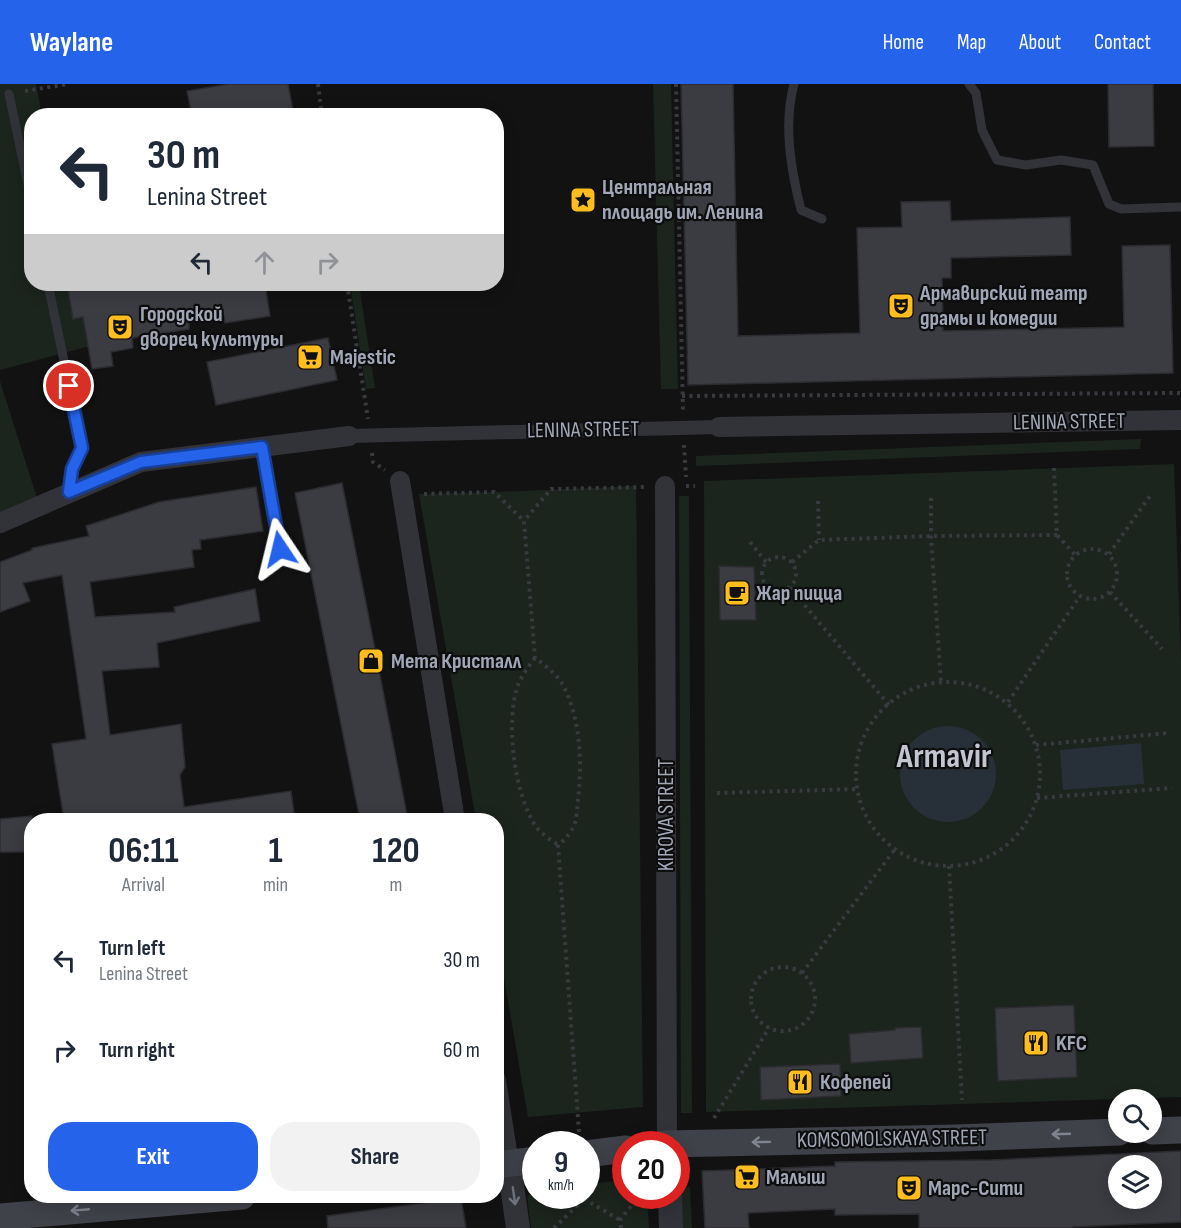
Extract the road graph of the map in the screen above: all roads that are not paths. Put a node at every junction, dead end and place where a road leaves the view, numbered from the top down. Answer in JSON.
{"nodes":[{"id":1,"x":794,"y":84,"type":"edge"},
{"id":2,"x":969,"y":84,"type":"edge"},
{"id":3,"x":9,"y":94,"type":"road end"},
{"id":4,"x":24,"y":166,"type":"edge"},
{"id":5,"x":1181,"y":207,"type":"edge"},
{"id":6,"x":822,"y":219,"type":"dead end"},
{"id":7,"x":49,"y":291,"type":"edge"},
{"id":8,"x":1181,"y":420,"type":"edge"},
{"id":9,"x":719,"y":427,"type":"joint"},
{"id":10,"x":349,"y":436,"type":"joint"},
{"id":11,"x":262,"y":447,"type":"junction"},
{"id":12,"x":400,"y":481,"type":"road end"},
{"id":13,"x":664,"y":486,"type":"road end"},
{"id":14,"x":69,"y":492,"type":"junction"},
{"id":15,"x":0,"y":523,"type":"edge"},
{"id":16,"x":280,"y":549,"type":"dead end"},
{"id":17,"x":454,"y":813,"type":"edge"},
{"id":18,"x":1181,"y":1130,"type":"edge"},
{"id":19,"x":666,"y":1131,"type":"edge"},
{"id":20,"x":1162,"y":1131,"type":"edge"},
{"id":21,"x":1108,"y":1132,"type":"edge"},
{"id":22,"x":690,"y":1144,"type":"edge"},
{"id":23,"x":522,"y":1162,"type":"edge"},
{"id":24,"x":504,"y":1165,"type":"edge"},
{"id":25,"x":504,"y":1169,"type":"edge"},
{"id":26,"x":162,"y":1203,"type":"edge"},
{"id":27,"x":670,"y":1209,"type":"edge"},
{"id":28,"x":0,"y":1217,"type":"edge"},
{"id":29,"x":518,"y":1228,"type":"edge"},
{"id":30,"x":671,"y":1228,"type":"edge"}],
"edges":[{"from":1,"to":6,"type":"lane"},
{"from":2,"to":5,"type":"lane"},
{"from":3,"to":4,"type":"lane"},
{"from":7,"to":14,"type":"lane"},
{"from":8,"to":9,"type":"street","name":"LENINA STREET"},
{"from":9,"to":10,"type":"street","name":"LENINA STREET"},
{"from":10,"to":11,"type":"street","name":"LENINA STREET"},
{"from":11,"to":14,"type":"street","name":"LENINA STREET"},
{"from":11,"to":16,"type":"lane"},
{"from":12,"to":17,"type":"street"},
{"from":13,"to":19,"type":"street","name":"KIROVA STREET"},
{"from":14,"to":15,"type":"street","name":"LENINA STREET"},
{"from":18,"to":20,"type":"main road"},
{"from":21,"to":22,"type":"main road","name":"KOMSOMOLSKAYA STREET","one_way":true},
{"from":23,"to":24,"type":"main road"},
{"from":25,"to":29,"type":"street","one_way":true},
{"from":26,"to":28,"type":"main road","one_way":true},
{"from":27,"to":30,"type":"street"}]}
